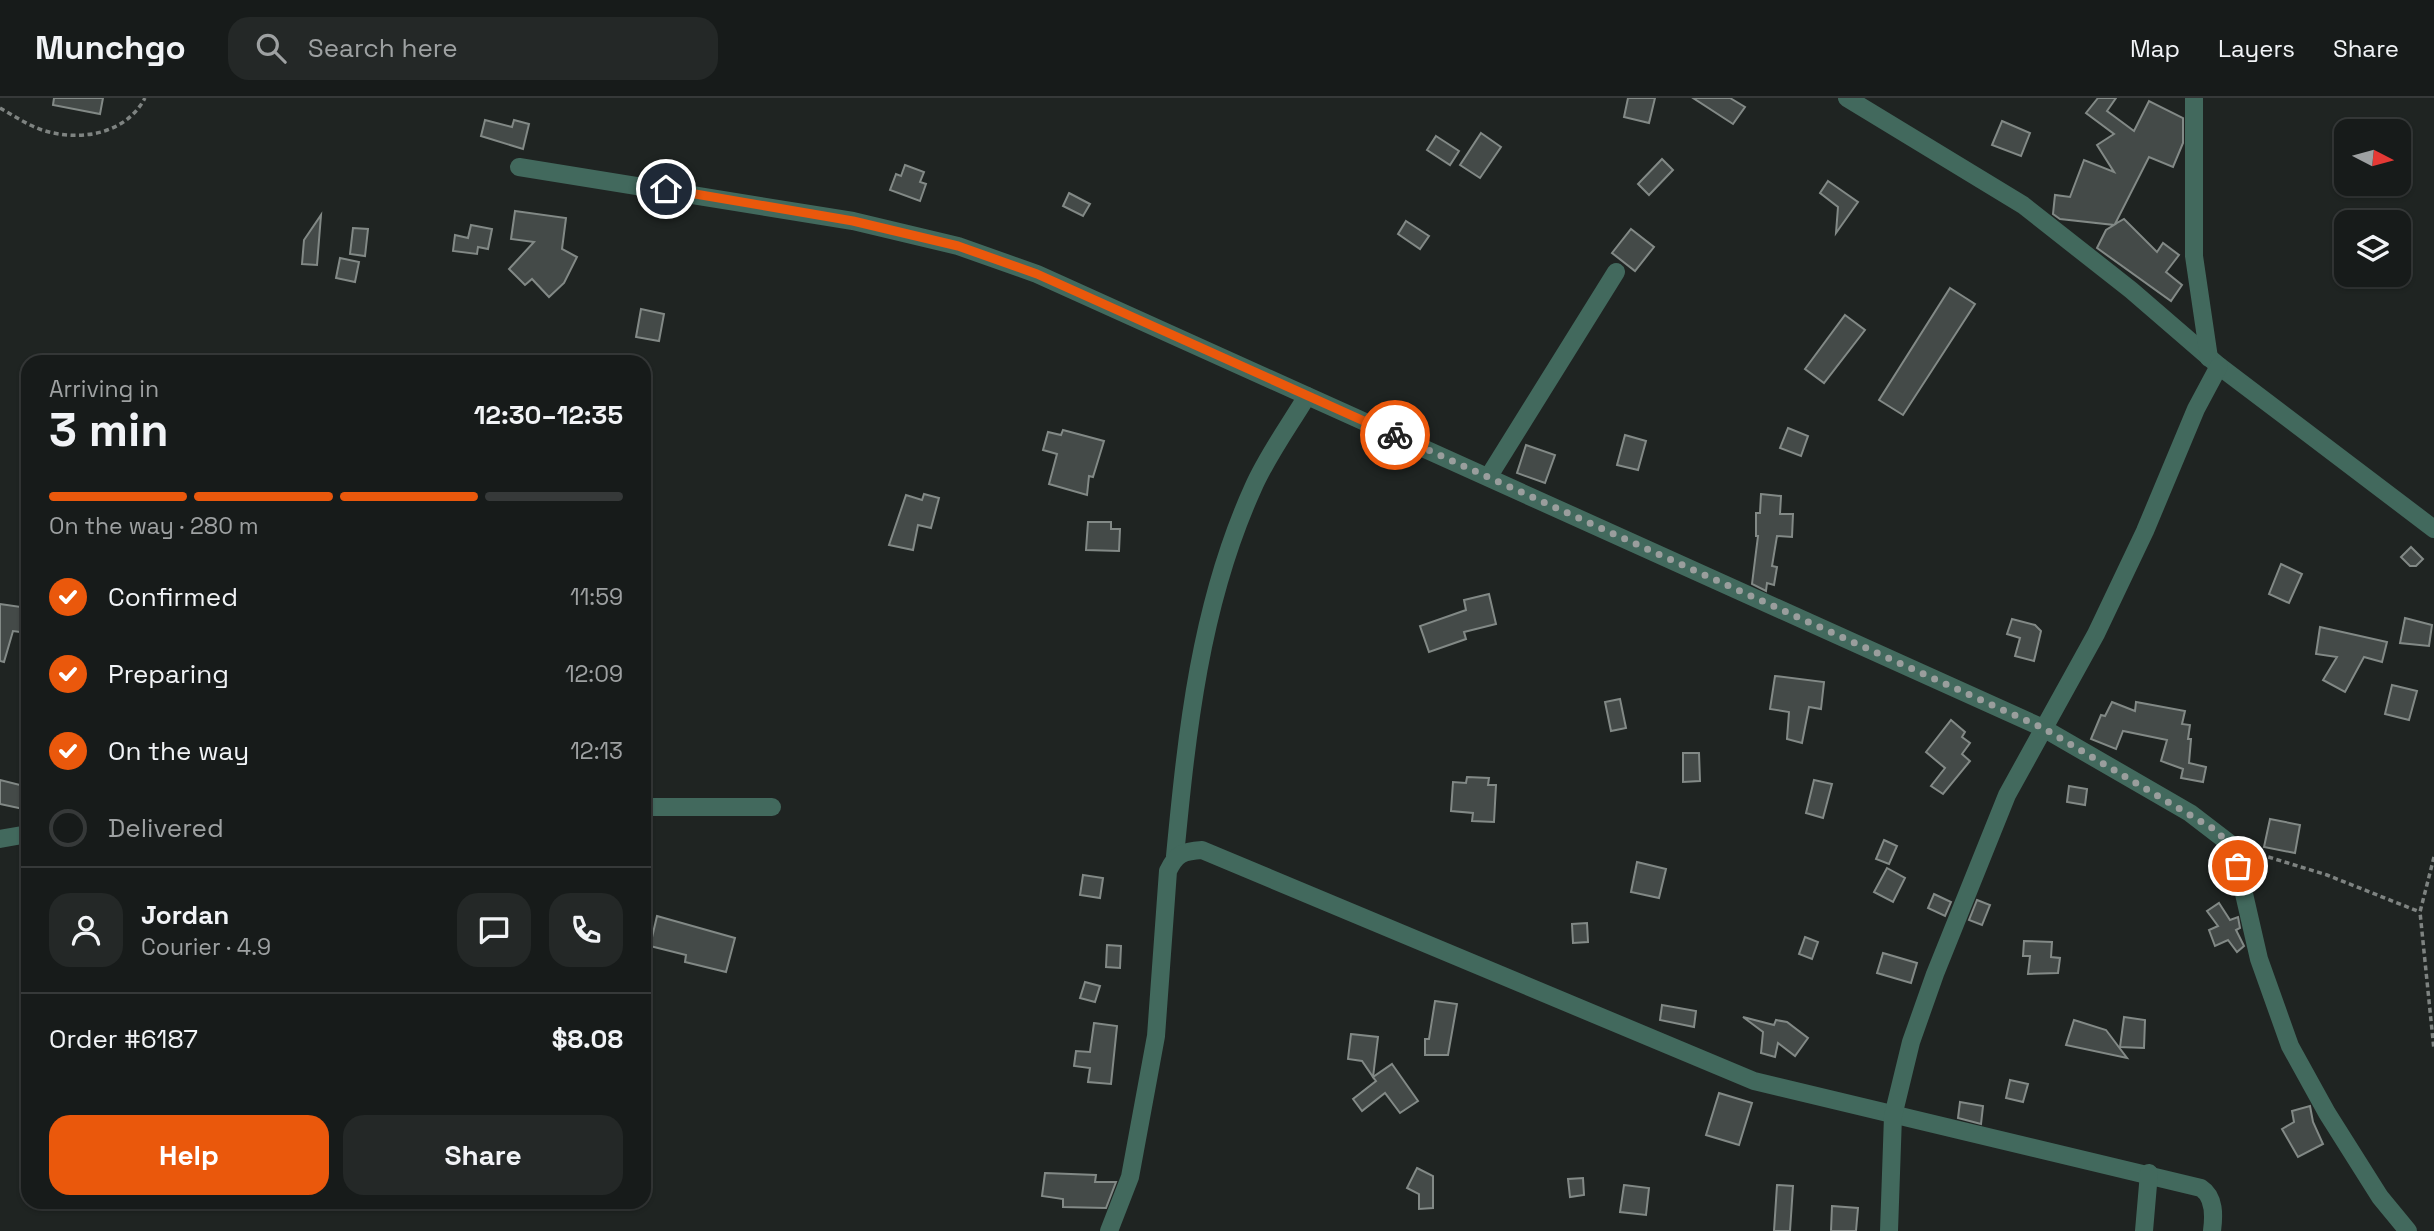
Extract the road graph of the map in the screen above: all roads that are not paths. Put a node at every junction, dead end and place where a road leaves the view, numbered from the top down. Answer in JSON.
{"nodes":[{"id":1,"x":1847,"y":98,"type":"edge"},
{"id":2,"x":2194,"y":98,"type":"edge"},
{"id":3,"x":520,"y":167,"type":"dead end"},
{"id":4,"x":1616,"y":272,"type":"dead end"},
{"id":5,"x":2214,"y":362,"type":"junction"},
{"id":6,"x":1307,"y":396,"type":"junction"},
{"id":7,"x":1489,"y":476,"type":"junction"},
{"id":8,"x":2434,"y":529,"type":"edge"},
{"id":9,"x":2043,"y":728,"type":"junction"},
{"id":10,"x":651,"y":807,"type":"edge"},
{"id":11,"x":772,"y":807,"type":"dead end"},
{"id":12,"x":21,"y":835,"type":"edge"},
{"id":13,"x":0,"y":839,"type":"edge"},
{"id":14,"x":1175,"y":856,"type":"junction"},
{"id":15,"x":1893,"y":1116,"type":"junction"},
{"id":16,"x":2149,"y":1173,"type":"junction"},
{"id":17,"x":1109,"y":1231,"type":"edge"},
{"id":18,"x":1889,"y":1231,"type":"edge"},
{"id":19,"x":2144,"y":1231,"type":"edge"},
{"id":20,"x":2213,"y":1231,"type":"edge"},
{"id":21,"x":2408,"y":1231,"type":"edge"}],
"edges":[{"from":1,"to":5,"type":"street"},
{"from":2,"to":5,"type":"street"},
{"from":3,"to":6,"type":"street"},
{"from":4,"to":7,"type":"street"},
{"from":5,"to":8,"type":"street"},
{"from":5,"to":9,"type":"street"},
{"from":6,"to":7,"type":"street"},
{"from":6,"to":14,"type":"street"},
{"from":7,"to":9,"type":"street"},
{"from":9,"to":15,"type":"street"},
{"from":9,"to":21,"type":"street"},
{"from":10,"to":11,"type":"street"},
{"from":12,"to":13,"type":"street"},
{"from":14,"to":15,"type":"street"},
{"from":14,"to":17,"type":"street"},
{"from":15,"to":16,"type":"street"},
{"from":15,"to":18,"type":"street"},
{"from":16,"to":19,"type":"street"},
{"from":16,"to":20,"type":"street"}]}
